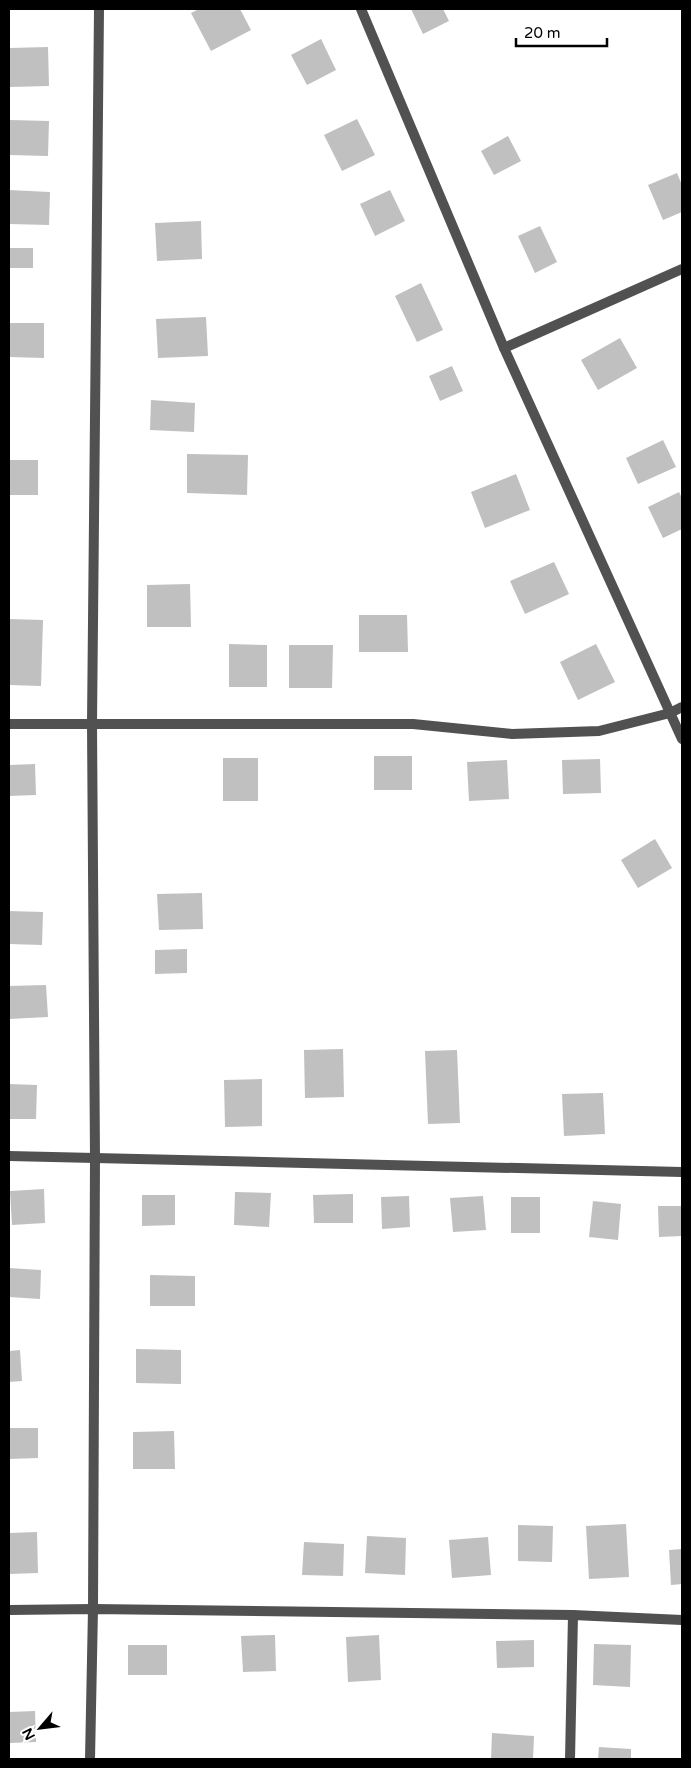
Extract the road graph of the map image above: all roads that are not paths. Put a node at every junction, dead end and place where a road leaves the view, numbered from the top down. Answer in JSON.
{"nodes":[{"id":1,"x":99,"y":9,"type":"edge"},
{"id":2,"x":361,"y":9,"type":"edge"},
{"id":3,"x":682,"y":269,"type":"edge"},
{"id":4,"x":504,"y":348,"type":"junction"},
{"id":5,"x":682,"y":707,"type":"edge"},
{"id":6,"x":670,"y":713,"type":"junction"},
{"id":7,"x":9,"y":724,"type":"edge"},
{"id":8,"x":92,"y":724,"type":"junction"},
{"id":9,"x":682,"y":739,"type":"edge"},
{"id":10,"x":9,"y":1156,"type":"edge"},
{"id":11,"x":95,"y":1158,"type":"junction"},
{"id":12,"x":682,"y":1172,"type":"edge"},
{"id":13,"x":93,"y":1609,"type":"junction"},
{"id":14,"x":9,"y":1610,"type":"edge"},
{"id":15,"x":573,"y":1615,"type":"junction"},
{"id":16,"x":682,"y":1620,"type":"edge"},
{"id":17,"x":90,"y":1759,"type":"edge"},
{"id":18,"x":570,"y":1759,"type":"edge"}],
"edges":[{"from":1,"to":8,"type":"street"},
{"from":2,"to":4,"type":"street"},
{"from":3,"to":4,"type":"street"},
{"from":4,"to":6,"type":"street"},
{"from":5,"to":6,"type":"street"},
{"from":6,"to":8,"type":"street"},
{"from":6,"to":9,"type":"street"},
{"from":7,"to":8,"type":"street"},
{"from":8,"to":11,"type":"street"},
{"from":10,"to":11,"type":"street"},
{"from":11,"to":12,"type":"street"},
{"from":11,"to":13,"type":"street"},
{"from":13,"to":14,"type":"street"},
{"from":13,"to":15,"type":"street"},
{"from":13,"to":17,"type":"street"},
{"from":15,"to":16,"type":"street"},
{"from":15,"to":18,"type":"street"}]}
